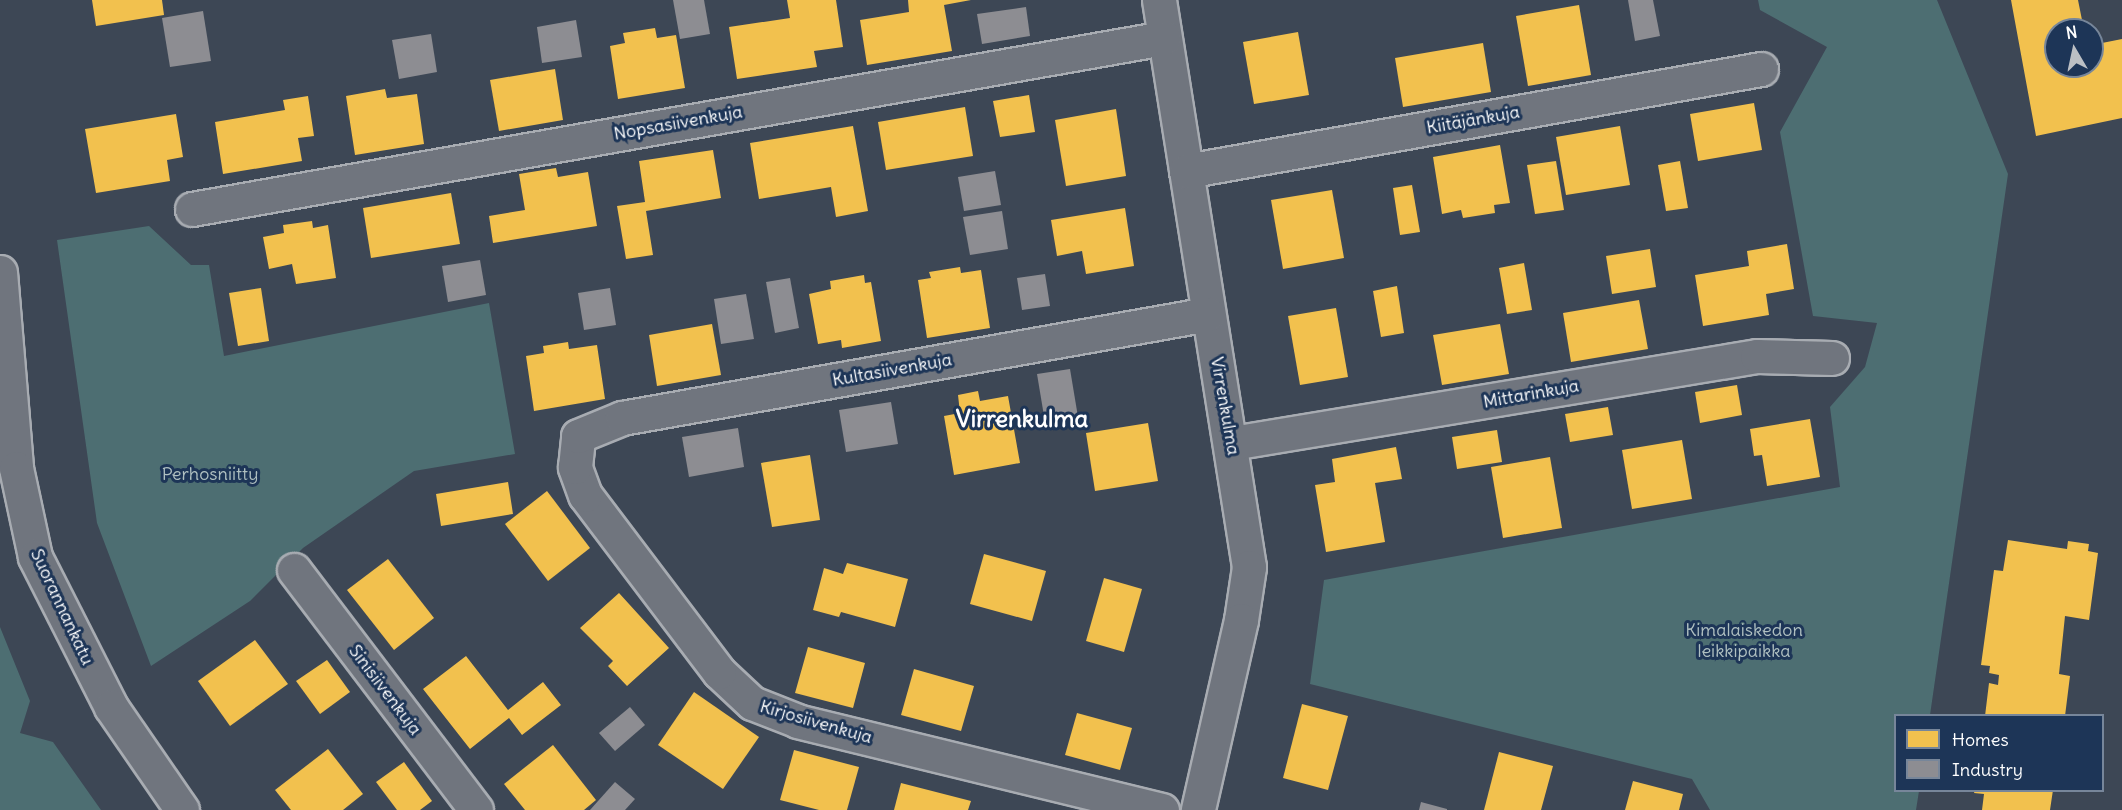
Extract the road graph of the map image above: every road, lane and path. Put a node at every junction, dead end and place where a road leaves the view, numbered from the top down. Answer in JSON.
{"nodes":[{"id":1,"x":1159,"y":0,"type":"edge"},
{"id":2,"x":1164,"y":38,"type":"junction"},
{"id":3,"x":1761,"y":69,"type":"dead end"},
{"id":4,"x":1186,"y":171,"type":"junction"},
{"id":5,"x":192,"y":209,"type":"dead end"},
{"id":6,"x":0,"y":272,"type":"edge"},
{"id":7,"x":1208,"y":314,"type":"junction"},
{"id":8,"x":1832,"y":358,"type":"dead end"},
{"id":9,"x":578,"y":436,"type":"joint"},
{"id":10,"x":1232,"y":443,"type":"junction"},
{"id":11,"x":294,"y":570,"type":"dead end"},
{"id":12,"x":182,"y":810,"type":"edge"},
{"id":13,"x":476,"y":810,"type":"edge"},
{"id":14,"x":1162,"y":810,"type":"edge"},
{"id":15,"x":1198,"y":810,"type":"edge"}],
"edges":[{"from":1,"to":2,"type":"street","name":"Virrenkulma"},
{"from":2,"to":4,"type":"street","name":"Virrenkulma"},
{"from":2,"to":5,"type":"street","name":"Nopsasiivenkuja"},
{"from":3,"to":4,"type":"street","name":"Kiitäjänkuja"},
{"from":4,"to":7,"type":"street","name":"Virrenkulma"},
{"from":6,"to":12,"type":"street","name":"Suorannankatu"},
{"from":7,"to":9,"type":"street","name":"Kultasiivenkuja"},
{"from":7,"to":10,"type":"street","name":"Virrenkulma"},
{"from":8,"to":10,"type":"street","name":"Mittarinkuja"},
{"from":9,"to":14,"type":"street","name":"Kirjosiivenkuja"},
{"from":10,"to":15,"type":"street","name":"Virrenkulma"},
{"from":11,"to":13,"type":"street","name":"Sinisiivenkuja"}]}
